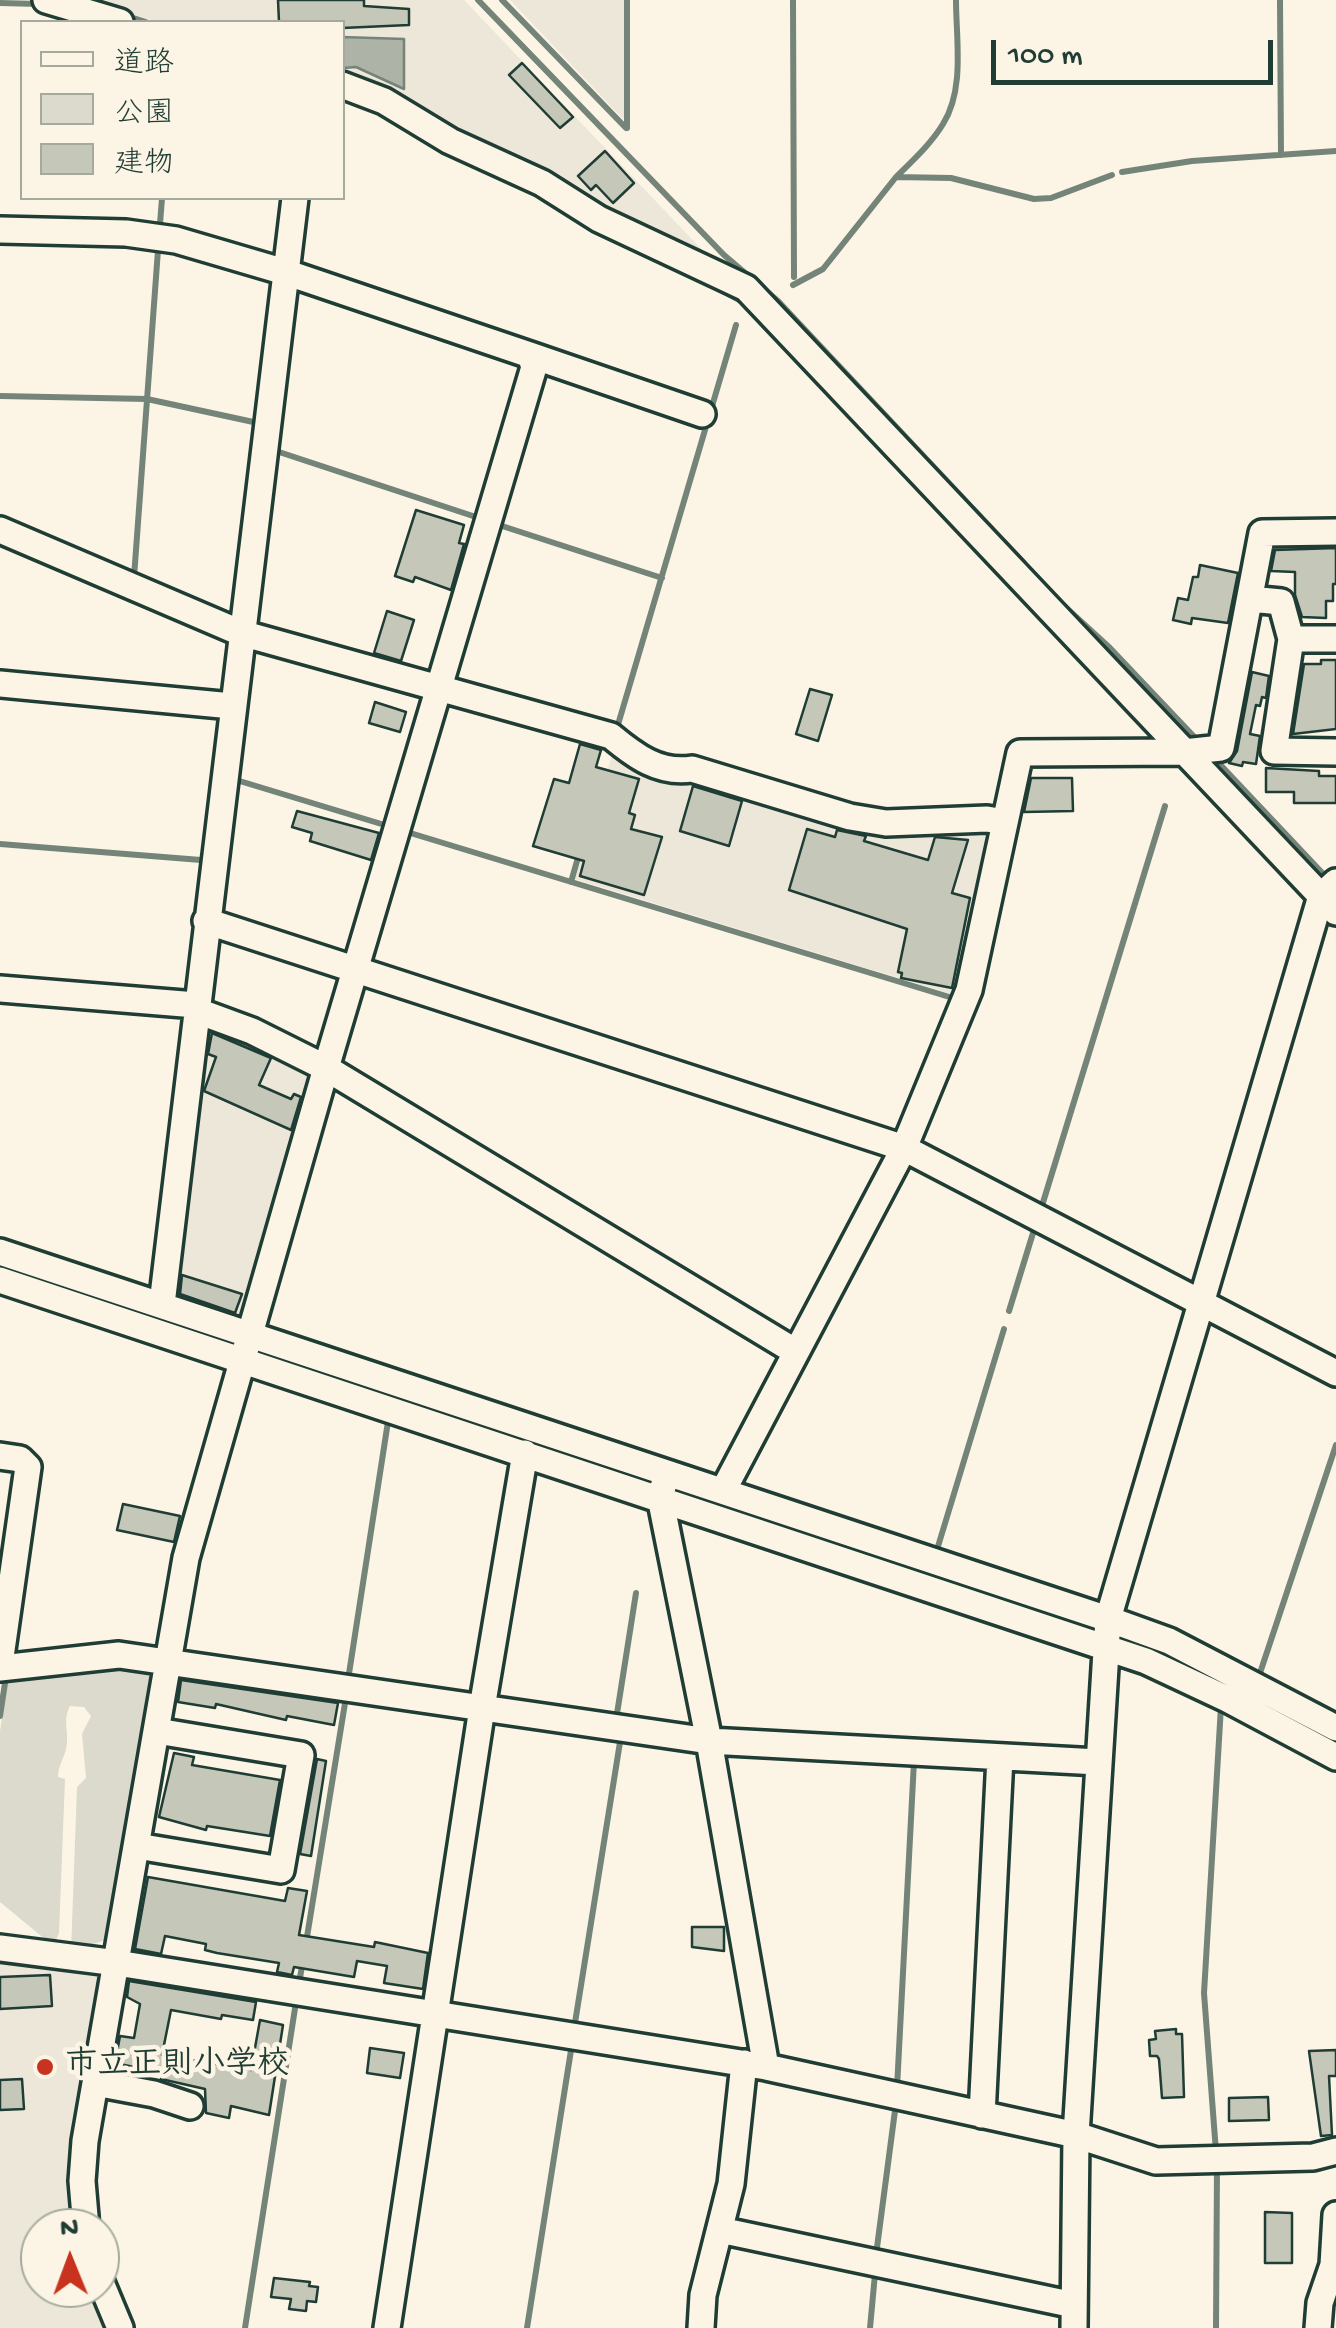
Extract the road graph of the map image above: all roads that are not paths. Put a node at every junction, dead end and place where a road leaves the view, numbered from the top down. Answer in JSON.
{"nodes":[{"id":1,"x":46,"y":0,"type":"edge"},
{"id":2,"x":113,"y":20,"type":"edge"},
{"id":3,"x":345,"y":86,"type":"edge"},
{"id":4,"x":296,"y":200,"type":"edge"},
{"id":5,"x":0,"y":230,"type":"edge"},
{"id":6,"x":285,"y":272,"type":"junction"},
{"id":7,"x":530,"y":355,"type":"junction"},
{"id":8,"x":702,"y":414,"type":"dead end"},
{"id":9,"x":0,"y":530,"type":"edge"},
{"id":10,"x":1336,"y":532,"type":"edge"},
{"id":11,"x":1250,"y":600,"type":"junction"},
{"id":12,"x":241,"y":633,"type":"junction"},
{"id":13,"x":1336,"y":639,"type":"edge"},
{"id":14,"x":1290,"y":640,"type":"junction"},
{"id":15,"x":0,"y":684,"type":"edge"},
{"id":16,"x":439,"y":688,"type":"junction"},
{"id":17,"x":232,"y":706,"type":"junction"},
{"id":18,"x":1188,"y":752,"type":"junction"},
{"id":19,"x":1336,"y":752,"type":"edge"},
{"id":20,"x":1004,"y":822,"type":"junction"},
{"id":21,"x":1330,"y":895,"type":"edge"},
{"id":22,"x":206,"y":921,"type":"junction"},
{"id":23,"x":356,"y":968,"type":"junction"},
{"id":24,"x":0,"y":988,"type":"edge"},
{"id":25,"x":195,"y":1008,"type":"junction"},
{"id":26,"x":326,"y":1068,"type":"junction"},
{"id":27,"x":904,"y":1148,"type":"junction"},
{"id":28,"x":0,"y":1252,"type":"edge"},
{"id":29,"x":0,"y":1280,"type":"edge"},
{"id":30,"x":1201,"y":1303,"type":"junction"},
{"id":31,"x":162,"y":1304,"type":"junction"},
{"id":32,"x":246,"y":1346,"type":"junction"},
{"id":33,"x":796,"y":1352,"type":"junction"},
{"id":34,"x":1336,"y":1374,"type":"edge"},
{"id":35,"x":525,"y":1453,"type":"junction"},
{"id":36,"x":0,"y":1456,"type":"edge"},
{"id":37,"x":664,"y":1484,"type":"junction"},
{"id":38,"x":724,"y":1490,"type":"junction"},
{"id":39,"x":1106,"y":1633,"type":"junction"},
{"id":40,"x":168,"y":1663,"type":"junction"},
{"id":41,"x":0,"y":1666,"type":"edge"},
{"id":42,"x":482,"y":1708,"type":"junction"},
{"id":43,"x":1336,"y":1728,"type":"edge"},
{"id":44,"x":156,"y":1730,"type":"junction"},
{"id":45,"x":710,"y":1741,"type":"junction"},
{"id":46,"x":1000,"y":1757,"type":"junction"},
{"id":47,"x":1336,"y":1757,"type":"edge"},
{"id":48,"x":1098,"y":1762,"type":"junction"},
{"id":49,"x":137,"y":1846,"type":"junction"},
{"id":50,"x":0,"y":1948,"type":"edge"},
{"id":51,"x":117,"y":1963,"type":"junction"},
{"id":52,"x":436,"y":2014,"type":"junction"},
{"id":53,"x":755,"y":2065,"type":"junction"},
{"id":54,"x":96,"y":2083,"type":"junction"},
{"id":55,"x":190,"y":2106,"type":"dead end"},
{"id":56,"x":982,"y":2115,"type":"junction"},
{"id":57,"x":1076,"y":2135,"type":"junction"},
{"id":58,"x":1336,"y":2150,"type":"edge"},
{"id":59,"x":85,"y":2208,"type":"edge"},
{"id":60,"x":1336,"y":2215,"type":"edge"},
{"id":61,"x":720,"y":2230,"type":"junction"},
{"id":62,"x":1074,"y":2316,"type":"edge"},
{"id":63,"x":387,"y":2328,"type":"edge"},
{"id":64,"x":701,"y":2328,"type":"edge"},
{"id":65,"x":1318,"y":2328,"type":"edge"}],
"edges":[{"from":1,"to":2,"type":"street"},
{"from":3,"to":18,"type":"street"},
{"from":4,"to":6,"type":"street"},
{"from":5,"to":6,"type":"street"},
{"from":6,"to":7,"type":"street"},
{"from":6,"to":12,"type":"street"},
{"from":7,"to":8,"type":"street"},
{"from":7,"to":16,"type":"street"},
{"from":9,"to":12,"type":"street"},
{"from":10,"to":11,"type":"street"},
{"from":11,"to":14,"type":"street"},
{"from":11,"to":18,"type":"street"},
{"from":12,"to":16,"type":"street"},
{"from":12,"to":17,"type":"street"},
{"from":13,"to":14,"type":"street"},
{"from":14,"to":19,"type":"street"},
{"from":15,"to":17,"type":"street"},
{"from":16,"to":20,"type":"street"},
{"from":16,"to":23,"type":"street"},
{"from":17,"to":22,"type":"street"},
{"from":18,"to":20,"type":"street"},
{"from":18,"to":21,"type":"street"},
{"from":20,"to":27,"type":"street"},
{"from":21,"to":30,"type":"street"},
{"from":22,"to":23,"type":"street"},
{"from":22,"to":25,"type":"street"},
{"from":23,"to":26,"type":"street"},
{"from":23,"to":27,"type":"street"},
{"from":24,"to":25,"type":"street"},
{"from":25,"to":26,"type":"street"},
{"from":25,"to":31,"type":"street"},
{"from":26,"to":32,"type":"street"},
{"from":26,"to":33,"type":"street"},
{"from":27,"to":30,"type":"street"},
{"from":27,"to":33,"type":"street"},
{"from":28,"to":31,"type":"street"},
{"from":29,"to":32,"type":"street"},
{"from":30,"to":34,"type":"street"},
{"from":30,"to":39,"type":"street"},
{"from":31,"to":32,"type":"street"},
{"from":32,"to":35,"type":"street"},
{"from":32,"to":37,"type":"street"},
{"from":32,"to":40,"type":"street"},
{"from":33,"to":38,"type":"street"},
{"from":35,"to":37,"type":"street"},
{"from":35,"to":42,"type":"street"},
{"from":36,"to":41,"type":"street"},
{"from":37,"to":38,"type":"street"},
{"from":37,"to":39,"type":"street"},
{"from":37,"to":45,"type":"street"},
{"from":38,"to":39,"type":"street"},
{"from":39,"to":43,"type":"street"},
{"from":39,"to":47,"type":"street"},
{"from":39,"to":48,"type":"street"},
{"from":40,"to":41,"type":"street"},
{"from":40,"to":42,"type":"street"},
{"from":40,"to":44,"type":"street"},
{"from":42,"to":45,"type":"street"},
{"from":42,"to":52,"type":"street"},
{"from":44,"to":49,"type":"street"},
{"from":44,"to":49,"type":"street"},
{"from":45,"to":46,"type":"street"},
{"from":45,"to":53,"type":"street"},
{"from":46,"to":48,"type":"street"},
{"from":46,"to":56,"type":"street"},
{"from":48,"to":57,"type":"street"},
{"from":49,"to":51,"type":"street"},
{"from":50,"to":51,"type":"street"},
{"from":51,"to":52,"type":"street"},
{"from":51,"to":54,"type":"street"},
{"from":52,"to":53,"type":"street"},
{"from":52,"to":63,"type":"street"},
{"from":53,"to":56,"type":"street"},
{"from":53,"to":61,"type":"street"},
{"from":54,"to":55,"type":"street"},
{"from":54,"to":59,"type":"street"},
{"from":56,"to":57,"type":"street"},
{"from":57,"to":58,"type":"street"},
{"from":57,"to":62,"type":"street"},
{"from":60,"to":65,"type":"street"},
{"from":61,"to":62,"type":"street"},
{"from":61,"to":64,"type":"street"}]}
